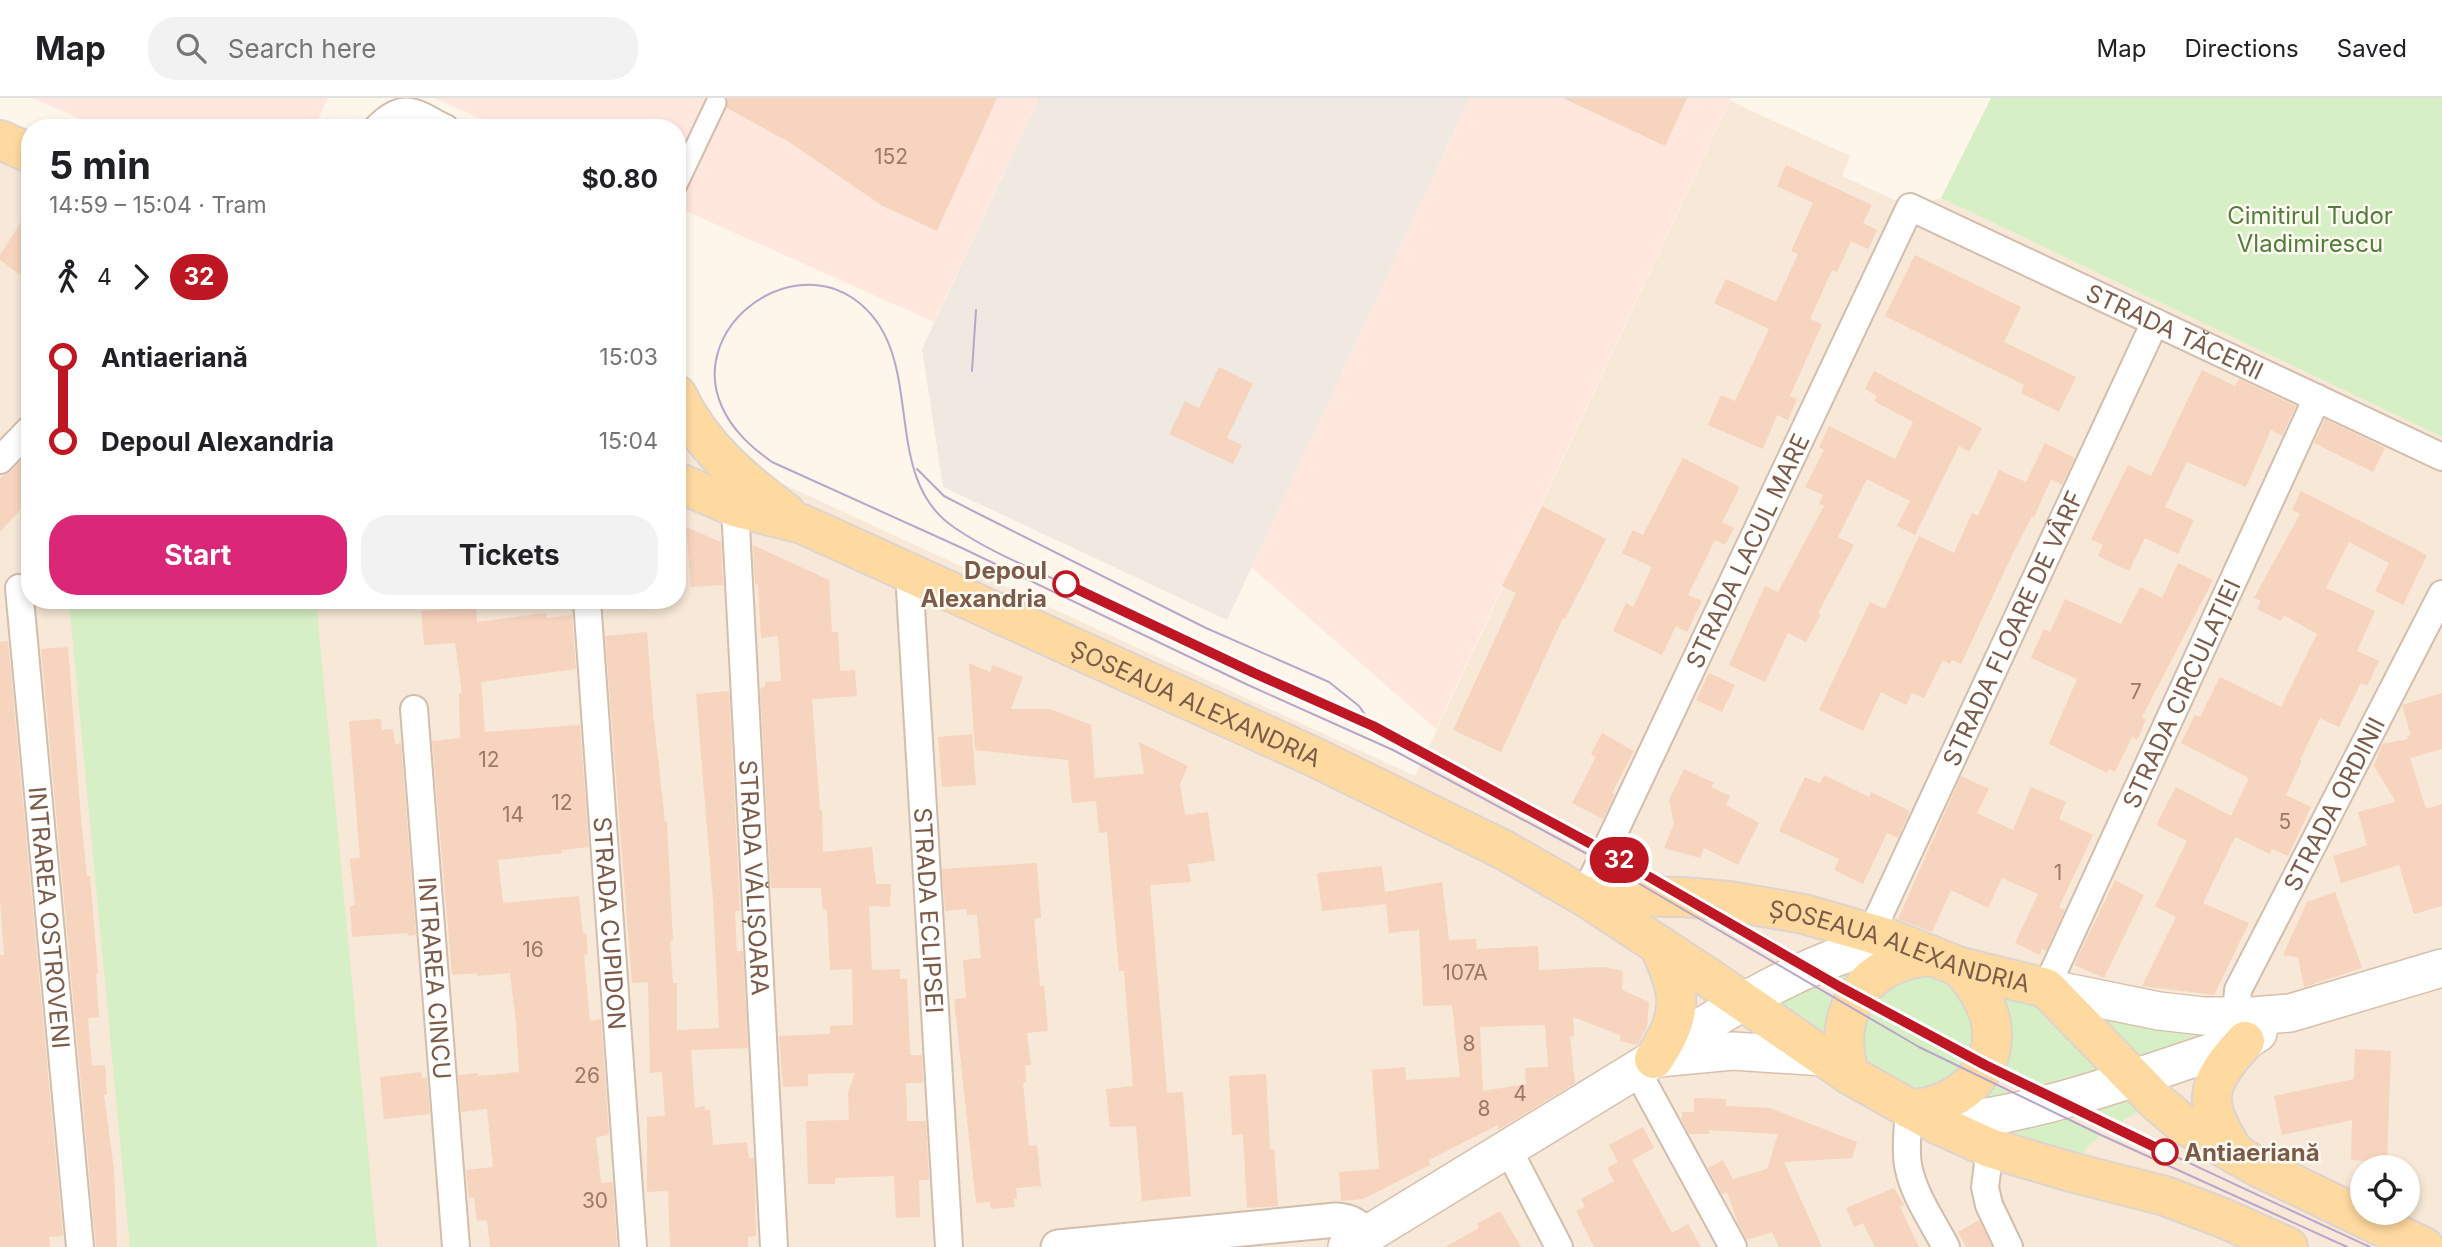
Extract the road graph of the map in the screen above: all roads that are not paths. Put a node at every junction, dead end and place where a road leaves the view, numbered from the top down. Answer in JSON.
{"nodes":[{"id":1,"x":716,"y":103,"type":"dead end"},
{"id":2,"x":387,"y":119,"type":"edge"},
{"id":3,"x":427,"y":119,"type":"edge"},
{"id":4,"x":0,"y":140,"type":"edge"},
{"id":5,"x":21,"y":149,"type":"edge"},
{"id":6,"x":686,"y":166,"type":"edge"},
{"id":7,"x":1910,"y":207,"type":"joint"},
{"id":8,"x":2155,"y":322,"type":"junction"},
{"id":9,"x":2317,"y":398,"type":"junction"},
{"id":10,"x":686,"y":412,"type":"edge"},
{"id":11,"x":21,"y":438,"type":"edge"},
{"id":12,"x":2442,"y":457,"type":"edge"},
{"id":13,"x":0,"y":460,"type":"edge"},
{"id":14,"x":686,"y":486,"type":"edge"},
{"id":15,"x":735,"y":507,"type":"junction"},
{"id":16,"x":802,"y":524,"type":"junction"},
{"id":17,"x":908,"y":573,"type":"junction"},
{"id":18,"x":19,"y":588,"type":"dead end"},
{"id":19,"x":2442,"y":594,"type":"edge"},
{"id":20,"x":588,"y":609,"type":"edge"},
{"id":21,"x":414,"y":709,"type":"dead end"},
{"id":22,"x":1584,"y":896,"type":"junction"},
{"id":23,"x":1880,"y":936,"type":"junction"},
{"id":24,"x":1659,"y":945,"type":"junction"},
{"id":25,"x":1946,"y":961,"type":"junction"},
{"id":26,"x":2442,"y":968,"type":"edge"},
{"id":27,"x":2046,"y":988,"type":"junction"},
{"id":28,"x":1742,"y":1001,"type":"junction"},
{"id":29,"x":2243,"y":1028,"type":"junction"},
{"id":30,"x":1645,"y":1064,"type":"junction"},
{"id":31,"x":1837,"y":1066,"type":"junction"},
{"id":32,"x":2133,"y":1078,"type":"junction"},
{"id":33,"x":1923,"y":1117,"type":"junction"},
{"id":34,"x":1990,"y":1148,"type":"junction"},
{"id":35,"x":1507,"y":1149,"type":"junction"},
{"id":36,"x":2236,"y":1155,"type":"junction"},
{"id":37,"x":1362,"y":1243,"type":"edge"},
{"id":38,"x":80,"y":1247,"type":"edge"},
{"id":39,"x":456,"y":1247,"type":"edge"},
{"id":40,"x":633,"y":1247,"type":"edge"},
{"id":41,"x":774,"y":1247,"type":"edge"},
{"id":42,"x":949,"y":1247,"type":"edge"},
{"id":43,"x":1058,"y":1247,"type":"edge"},
{"id":44,"x":1559,"y":1247,"type":"edge"},
{"id":45,"x":1733,"y":1247,"type":"edge"},
{"id":46,"x":1946,"y":1247,"type":"edge"},
{"id":47,"x":2009,"y":1247,"type":"edge"},
{"id":48,"x":2288,"y":1247,"type":"edge"},
{"id":49,"x":2424,"y":1247,"type":"edge"}],
"edges":[{"from":1,"to":6,"type":"street"},
{"from":2,"to":3,"type":"street"},
{"from":4,"to":5,"type":"main road"},
{"from":7,"to":8,"type":"street","name":"STRADA TĂCERII"},
{"from":7,"to":22,"type":"street","name":"STRADA LACUL MARE"},
{"from":8,"to":9,"type":"street","name":"STRADA TĂCERII"},
{"from":8,"to":23,"type":"street","name":"STRADA FLOARE DE VÂRF"},
{"from":9,"to":12,"type":"street","name":"STRADA TĂCERII"},
{"from":9,"to":27,"type":"street","name":"STRADA CIRCULAȚIEI"},
{"from":10,"to":16,"type":"main road","name":"ȘOSEAUA ALEXANDRIA"},
{"from":11,"to":13,"type":"street"},
{"from":14,"to":15,"type":"main road","name":"ȘOSEAUA ALEXANDRIA"},
{"from":15,"to":16,"type":"main road","name":"ȘOSEAUA ALEXANDRIA"},
{"from":15,"to":41,"type":"street","name":"STRADA VĂLIȘOARA"},
{"from":16,"to":17,"type":"main road","name":"ȘOSEAUA ALEXANDRIA"},
{"from":17,"to":22,"type":"main road","name":"ȘOSEAUA ALEXANDRIA"},
{"from":17,"to":42,"type":"street","name":"STRADA ECLIPSEI"},
{"from":18,"to":38,"type":"street","name":"INTRAREA OSTROVENI"},
{"from":19,"to":29,"type":"street","name":"STRADA ORDINII"},
{"from":20,"to":40,"type":"street","name":"STRADA CUPIDON"},
{"from":21,"to":39,"type":"street","name":"INTRAREA CINCU"},
{"from":22,"to":23,"type":"main road","name":"ȘOSEAUA ALEXANDRIA"},
{"from":22,"to":24,"type":"main road","name":"ȘOSEAUA ALEXANDRIA"},
{"from":23,"to":25,"type":"main road","name":"ȘOSEAUA ALEXANDRIA"},
{"from":23,"to":28,"type":"main road"},
{"from":24,"to":28,"type":"main road","name":"ȘOSEAUA ALEXANDRIA"},
{"from":24,"to":30,"type":"main road"},
{"from":25,"to":27,"type":"main road","name":"ȘOSEAUA ALEXANDRIA"},
{"from":25,"to":31,"type":"main road"},
{"from":25,"to":33,"type":"main road"},
{"from":26,"to":29,"type":"main road"},
{"from":27,"to":29,"type":"main road"},
{"from":27,"to":32,"type":"main road","name":"ȘOSEAUA ALEXANDRIA"},
{"from":28,"to":30,"type":"main road"},
{"from":28,"to":31,"type":"main road","name":"ȘOSEAUA ALEXANDRIA"},
{"from":29,"to":32,"type":"main road"},
{"from":29,"to":36,"type":"main road"},
{"from":30,"to":31,"type":"main road"},
{"from":30,"to":35,"type":"main road"},
{"from":30,"to":45,"type":"street"},
{"from":31,"to":33,"type":"main road","name":"ȘOSEAUA ALEXANDRIA"},
{"from":32,"to":33,"type":"main road"},
{"from":32,"to":36,"type":"main road","name":"ȘOSEAUA ALEXANDRIA"},
{"from":33,"to":34,"type":"main road","name":"ȘOSEAUA ALEXANDRIA"},
{"from":33,"to":46,"type":"street"},
{"from":34,"to":47,"type":"street"},
{"from":34,"to":48,"type":"main road","name":"ȘOSEAUA ALEXANDRIA"},
{"from":35,"to":37,"type":"main road"},
{"from":35,"to":44,"type":"street"},
{"from":36,"to":49,"type":"main road","name":"ȘOSEAUA ALEXANDRIA"},
{"from":37,"to":43,"type":"street"}]}
